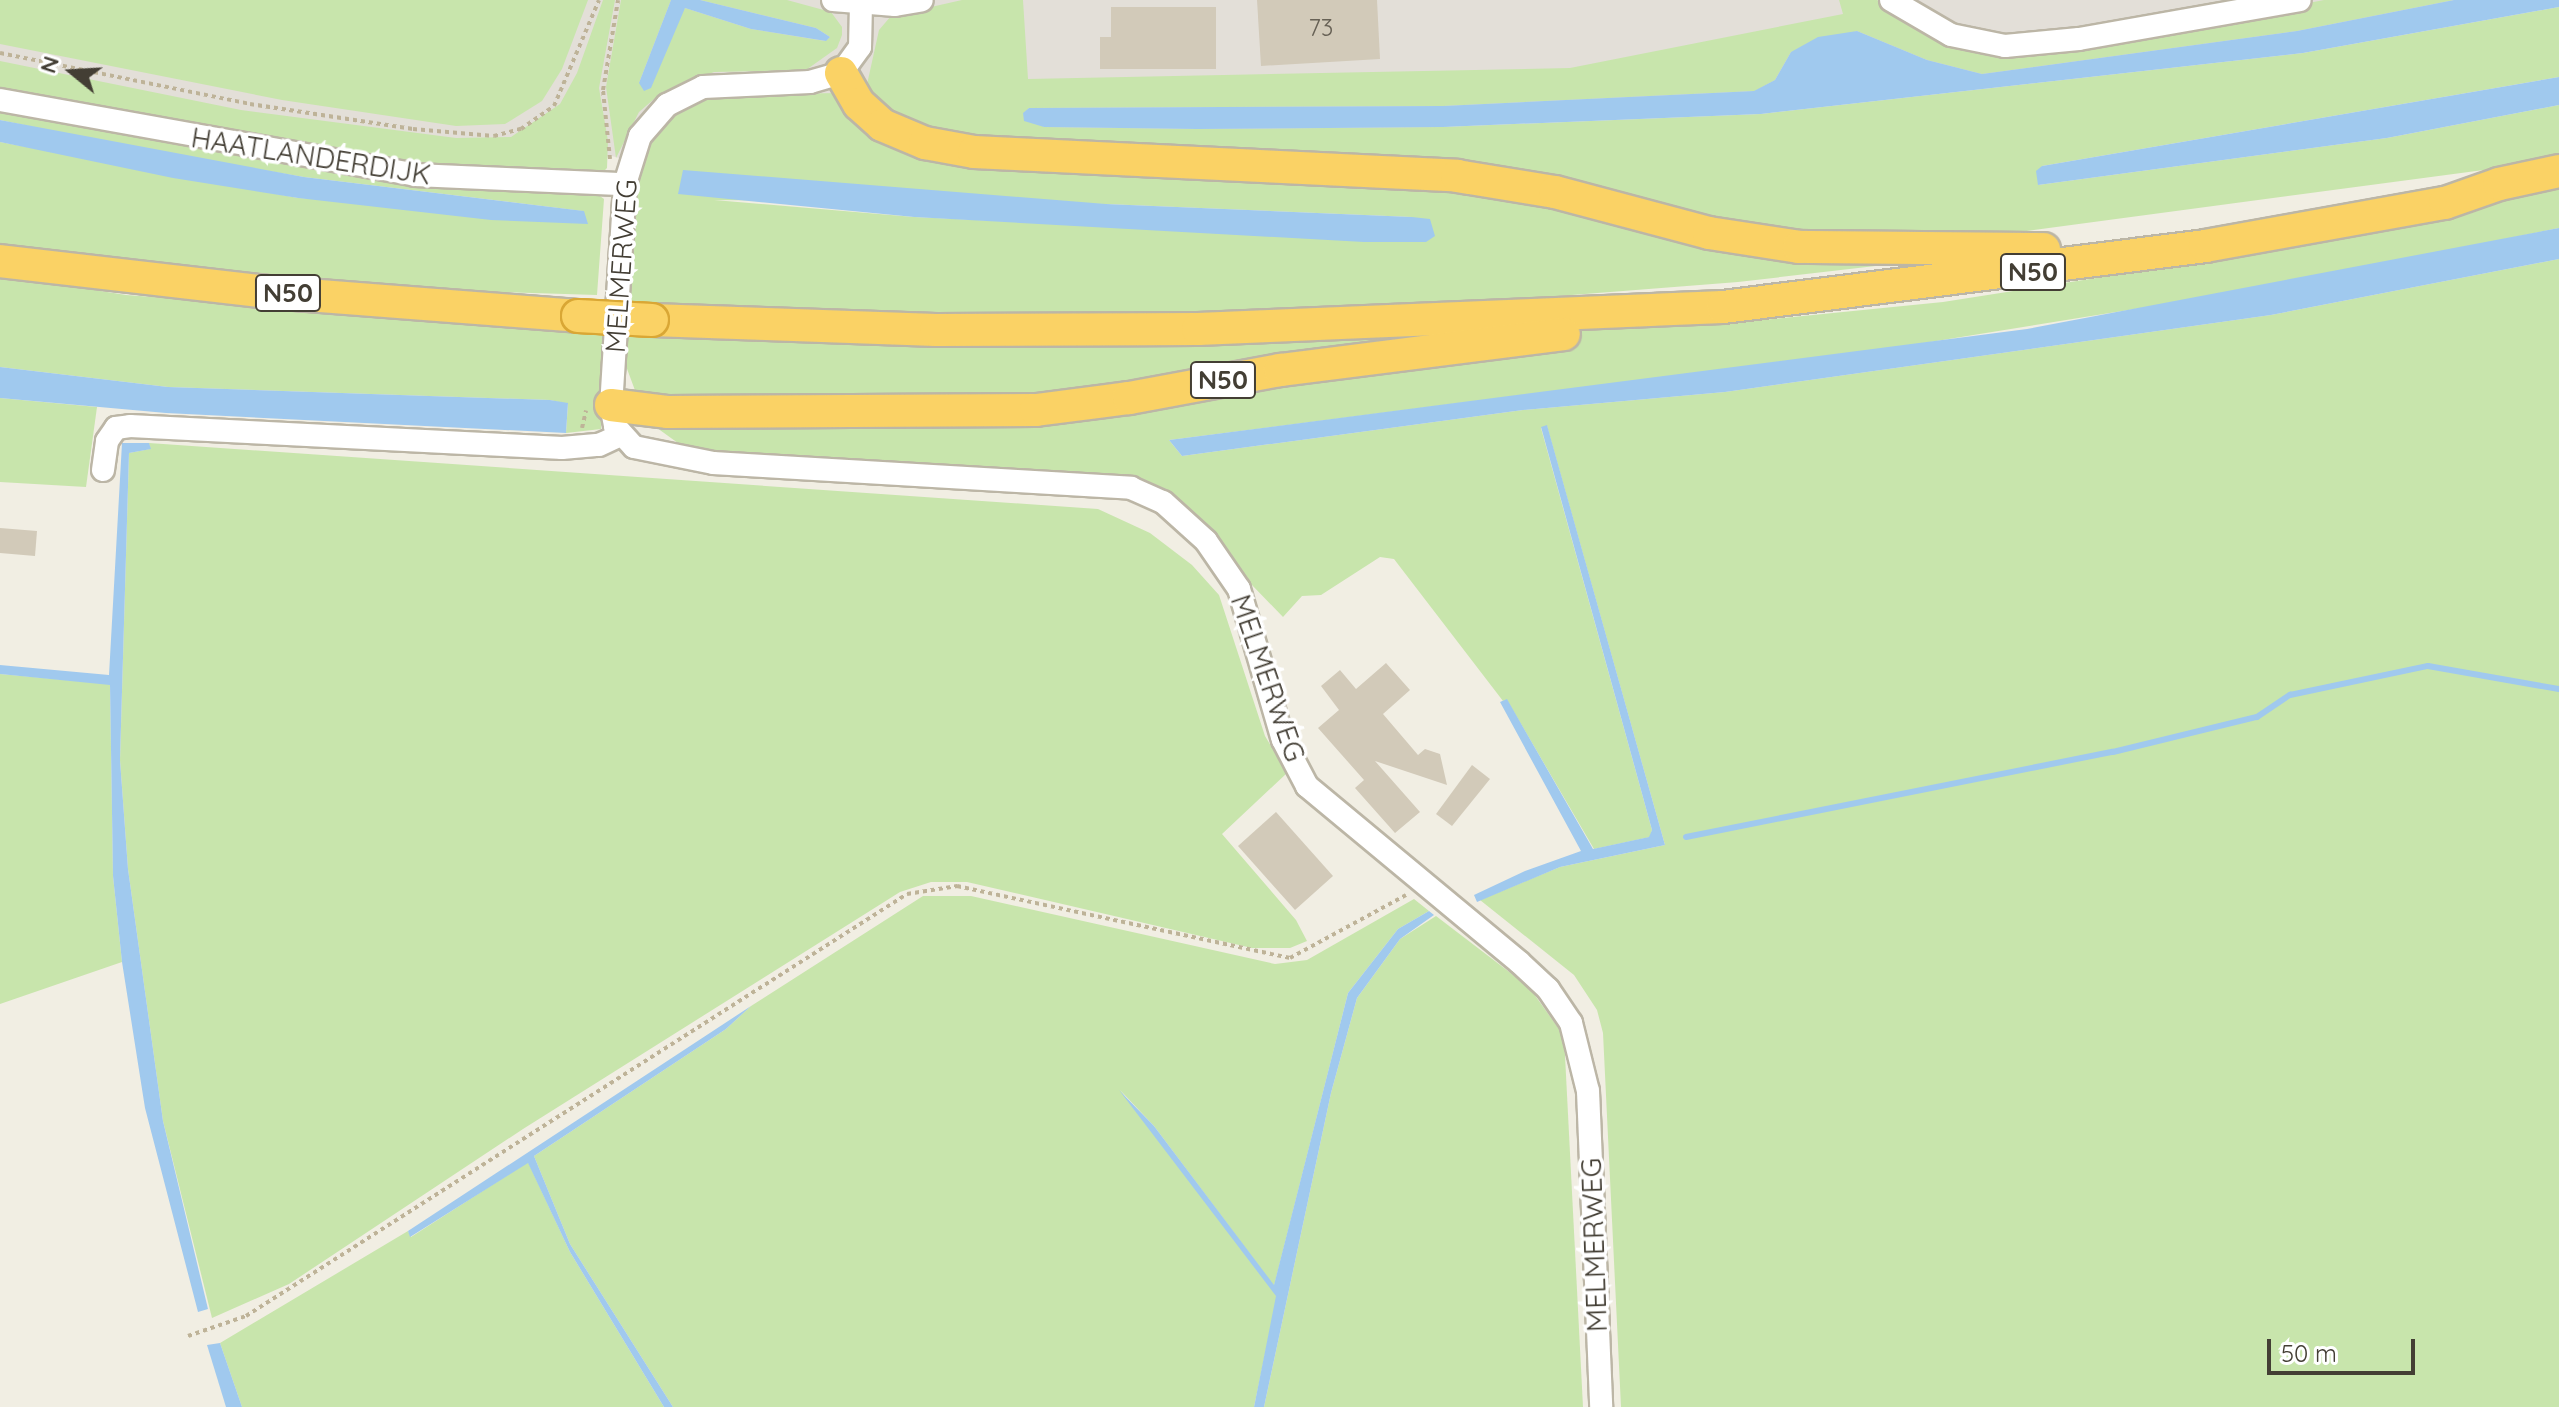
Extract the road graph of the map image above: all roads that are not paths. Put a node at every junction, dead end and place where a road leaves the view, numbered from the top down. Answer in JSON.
{"nodes":[{"id":1,"x":833,"y":0,"type":"edge"},
{"id":2,"x":922,"y":0,"type":"edge"},
{"id":3,"x":1891,"y":0,"type":"edge"},
{"id":4,"x":2300,"y":0,"type":"edge"},
{"id":5,"x":861,"y":4,"type":"junction"},
{"id":6,"x":841,"y":73,"type":"junction"},
{"id":7,"x":0,"y":100,"type":"edge"},
{"id":8,"x":2559,"y":171,"type":"edge"},
{"id":9,"x":625,"y":184,"type":"junction"},
{"id":10,"x":2499,"y":184,"type":"junction"},
{"id":11,"x":2044,"y":249,"type":"junction"},
{"id":12,"x":0,"y":261,"type":"edge"},
{"id":13,"x":1723,"y":307,"type":"junction"},
{"id":14,"x":1475,"y":317,"type":"junction"},
{"id":15,"x":616,"y":420,"type":"junction"},
{"id":16,"x":103,"y":470,"type":"dead end"},
{"id":17,"x":1601,"y":1407,"type":"edge"}],
"edges":[{"from":1,"to":5,"type":"street"},
{"from":2,"to":5,"type":"street"},
{"from":3,"to":4,"type":"street"},
{"from":5,"to":6,"type":"street"},
{"from":6,"to":9,"type":"street","name":"MELMERWEG"},
{"from":6,"to":11,"type":"highway","number":"N50"},
{"from":7,"to":9,"type":"street","name":"HAATLANDERDIJK"},
{"from":8,"to":10,"type":"highway","number":"N50"},
{"from":9,"to":15,"type":"street","name":"MELMERWEG"},
{"from":10,"to":11,"type":"highway","number":"N50"},
{"from":10,"to":13,"type":"highway","number":"N50"},
{"from":11,"to":14,"type":"highway","number":"N50"},
{"from":12,"to":14,"type":"highway","number":"N50","bridge":true},
{"from":13,"to":14,"type":"highway","number":"N50"},
{"from":13,"to":15,"type":"highway","number":"N50"},
{"from":15,"to":16,"type":"street"},
{"from":15,"to":17,"type":"street","name":"MELMERWEG"}]}
